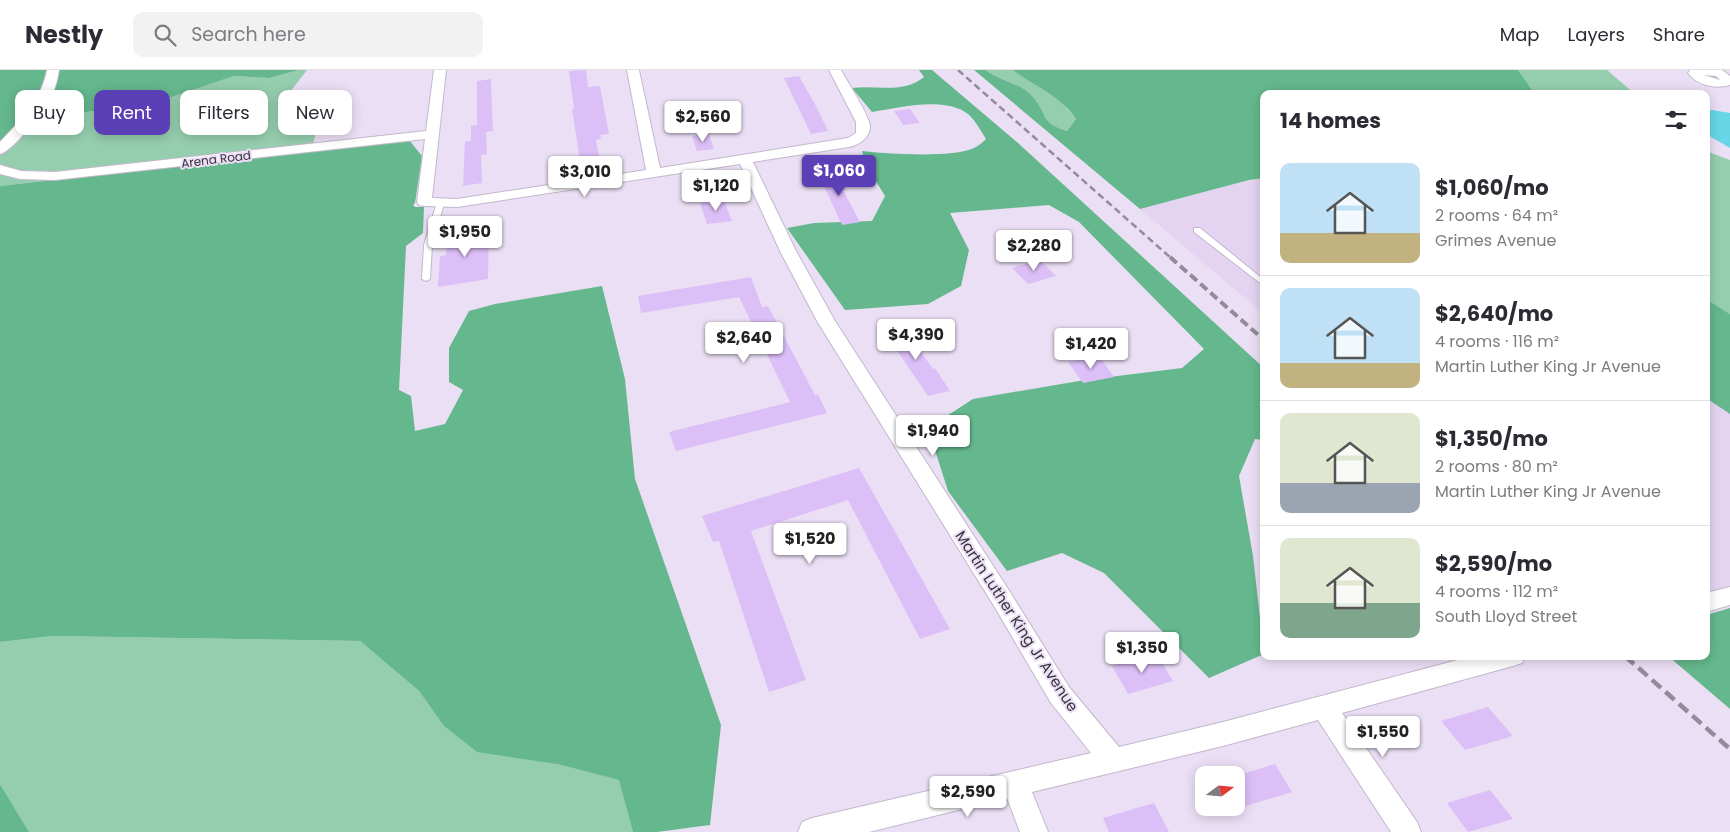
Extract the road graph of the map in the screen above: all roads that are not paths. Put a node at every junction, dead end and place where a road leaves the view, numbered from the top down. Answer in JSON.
{"nodes":[{"id":1,"x":52,"y":70,"type":"edge"},
{"id":2,"x":440,"y":70,"type":"edge"},
{"id":3,"x":633,"y":70,"type":"edge"},
{"id":4,"x":835,"y":70,"type":"edge"},
{"id":5,"x":432,"y":134,"type":"junction"},
{"id":6,"x":0,"y":150,"type":"edge"},
{"id":7,"x":745,"y":159,"type":"junction"},
{"id":8,"x":0,"y":169,"type":"edge"},
{"id":9,"x":654,"y":172,"type":"junction"},
{"id":10,"x":440,"y":204,"type":"junction"},
{"id":11,"x":1197,"y":230,"type":"dead end"},
{"id":12,"x":426,"y":279,"type":"dead end"},
{"id":13,"x":1260,"y":281,"type":"edge"},
{"id":14,"x":1730,"y":596,"type":"edge"},
{"id":15,"x":1710,"y":602,"type":"edge"},
{"id":16,"x":1498,"y":660,"type":"edge"},
{"id":17,"x":1324,"y":708,"type":"junction"},
{"id":18,"x":1114,"y":761,"type":"junction"},
{"id":19,"x":1015,"y":785,"type":"junction"},
{"id":20,"x":812,"y":832,"type":"edge"},
{"id":21,"x":1034,"y":832,"type":"edge"},
{"id":22,"x":1407,"y":832,"type":"edge"}],
"edges":[{"from":1,"to":6,"type":"street"},
{"from":2,"to":5,"type":"street"},
{"from":3,"to":9,"type":"street"},
{"from":4,"to":7,"type":"street"},
{"from":5,"to":8,"type":"street","name":"Arena Road"},
{"from":5,"to":10,"type":"street"},
{"from":7,"to":9,"type":"street"},
{"from":7,"to":18,"type":"street","name":"Martin Luther King Jr Avenue"},
{"from":9,"to":10,"type":"street"},
{"from":10,"to":12,"type":"lane"},
{"from":11,"to":13,"type":"lane"},
{"from":14,"to":15,"type":"street"},
{"from":16,"to":17,"type":"street"},
{"from":17,"to":18,"type":"street"},
{"from":17,"to":22,"type":"street"},
{"from":18,"to":19,"type":"street"},
{"from":19,"to":20,"type":"street"},
{"from":19,"to":21,"type":"street"}]}
